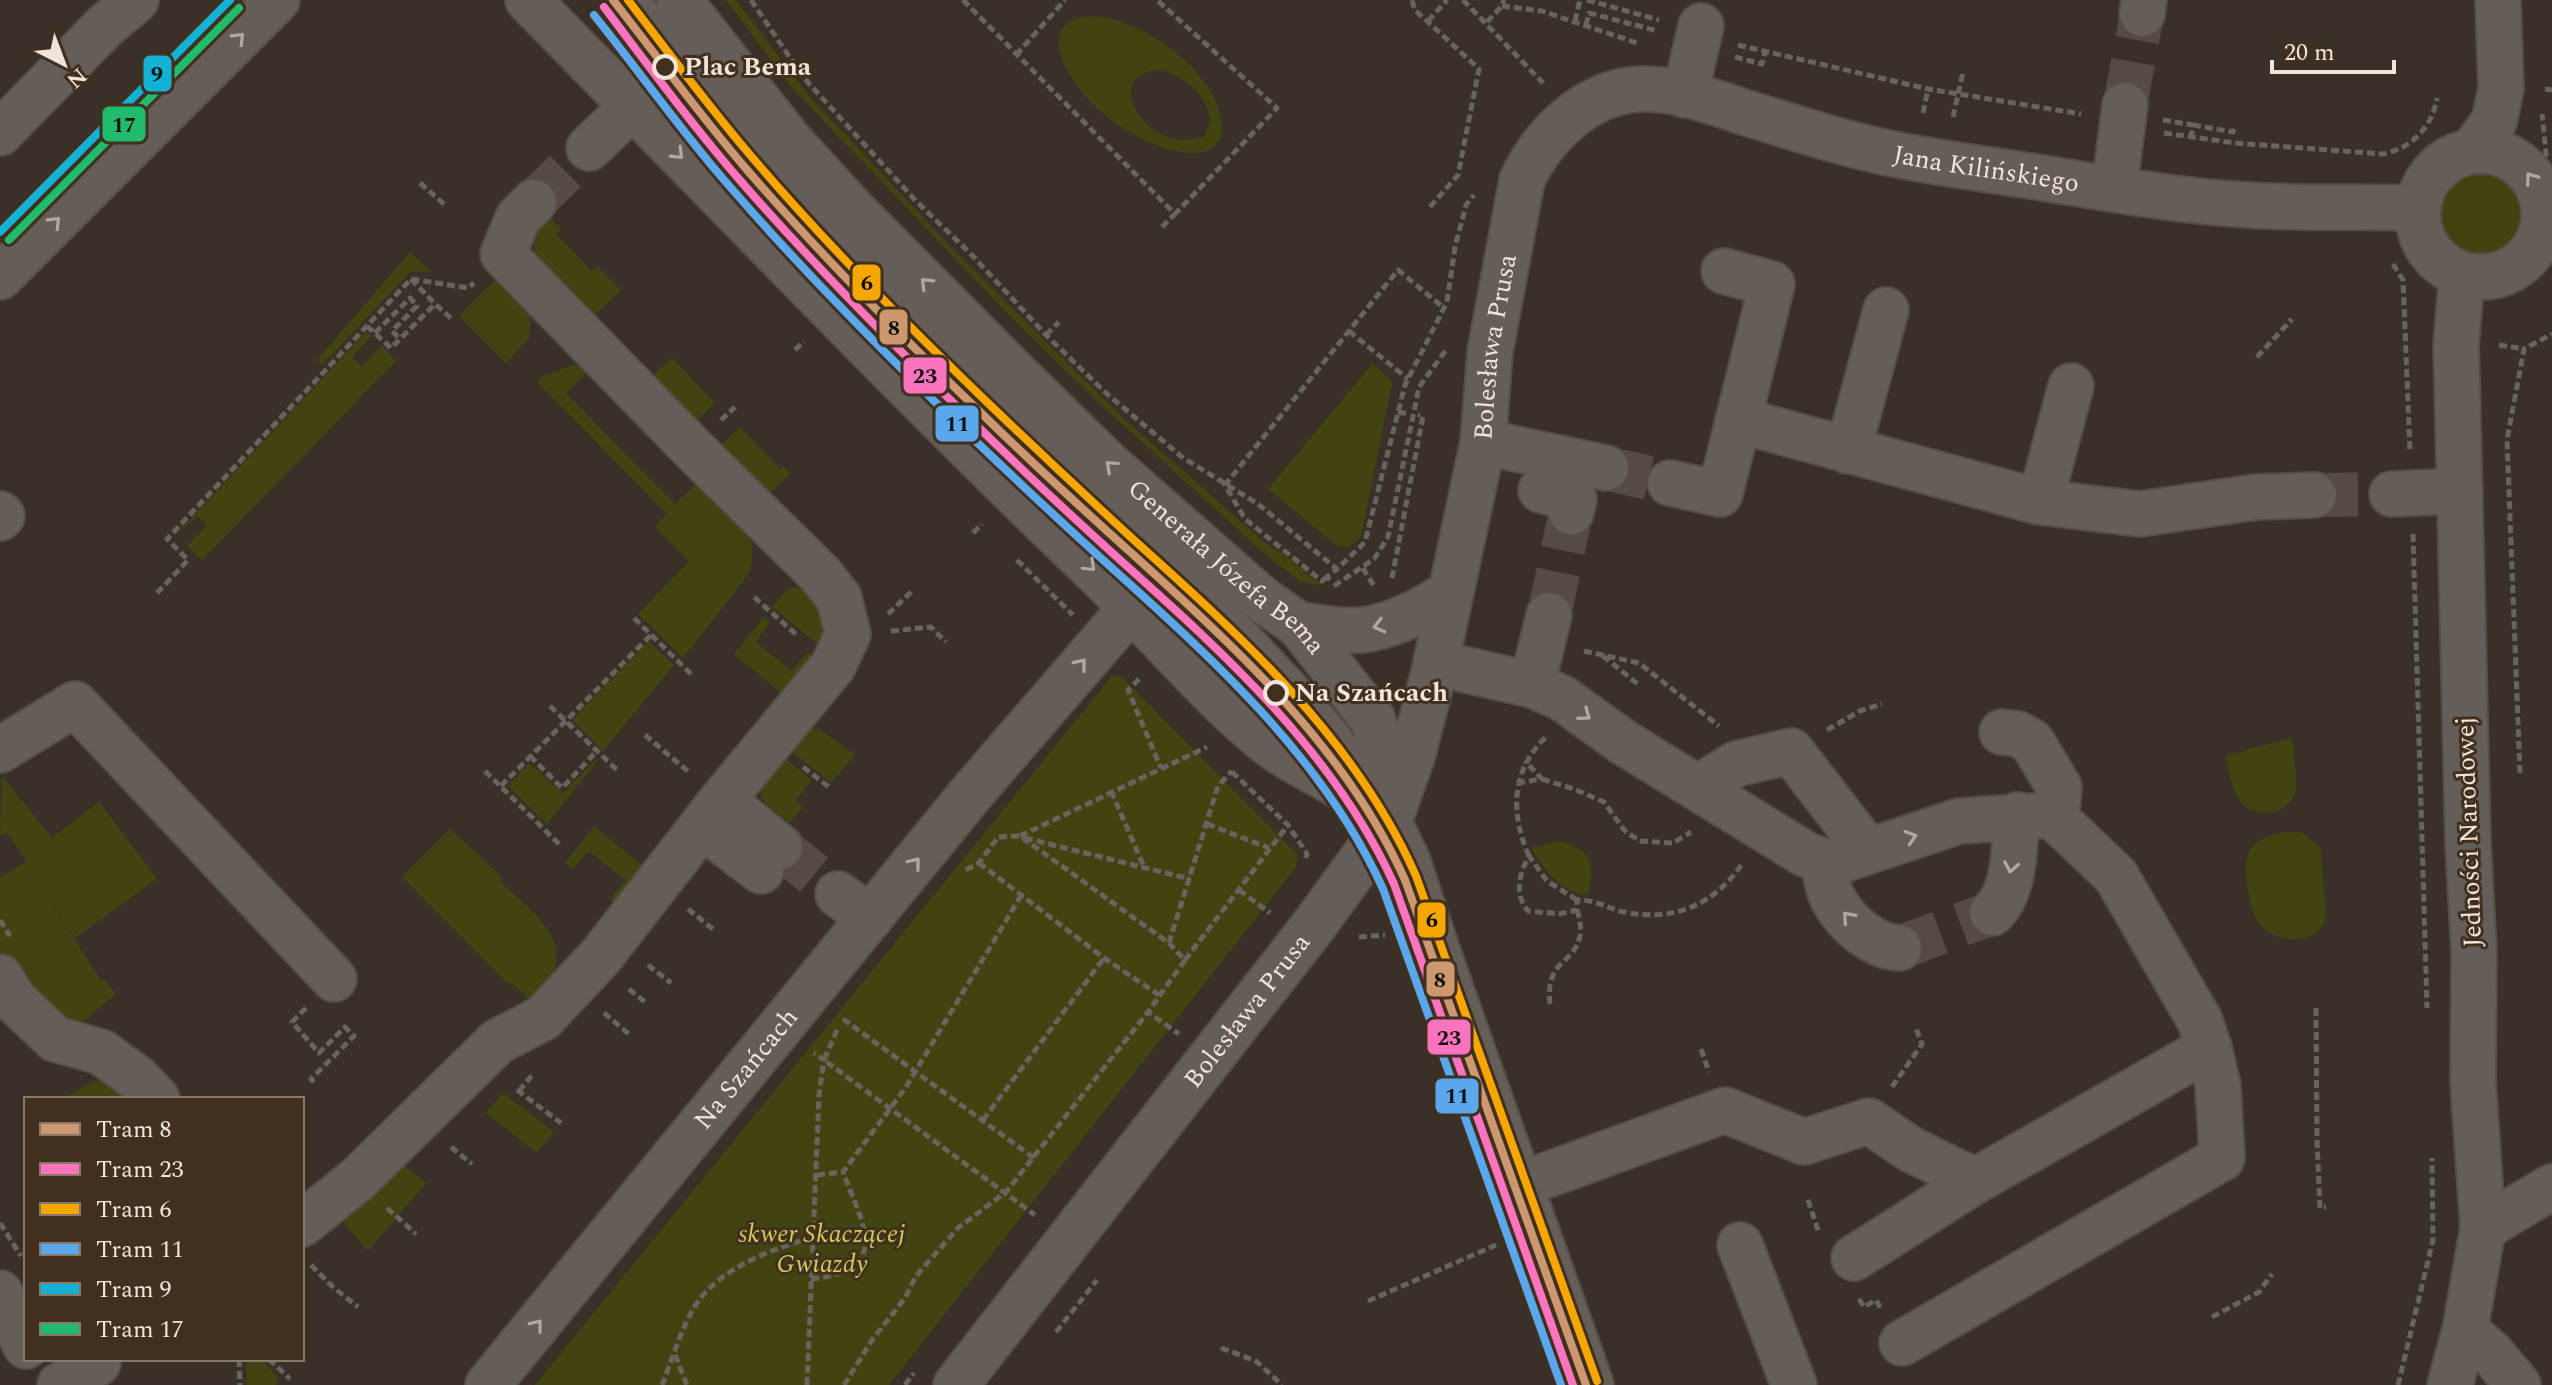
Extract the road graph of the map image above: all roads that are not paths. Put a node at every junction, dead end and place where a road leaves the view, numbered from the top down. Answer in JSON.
{"nodes":[{"id":1,"x":136,"y":0,"type":"edge"},
{"id":2,"x":277,"y":0,"type":"edge"},
{"id":3,"x":528,"y":0,"type":"edge"},
{"id":4,"x":625,"y":0,"type":"edge"},
{"id":5,"x":679,"y":0,"type":"edge"},
{"id":6,"x":2498,"y":0,"type":"edge"},
{"id":7,"x":1692,"y":31,"type":"road end"},
{"id":8,"x":1685,"y":95,"type":"junction"},
{"id":9,"x":632,"y":107,"type":"junction"},
{"id":10,"x":2135,"y":114,"type":"tunnel mouth"},
{"id":11,"x":1570,"y":117,"type":"joint"},
{"id":12,"x":0,"y":133,"type":"edge"},
{"id":13,"x":589,"y":148,"type":"tunnel mouth"},
{"id":14,"x":2473,"y":150,"type":"junction"},
{"id":15,"x":2114,"y":189,"type":"junction"},
{"id":16,"x":534,"y":202,"type":"tunnel mouth"},
{"id":17,"x":2418,"y":208,"type":"junction"},
{"id":18,"x":2548,"y":232,"type":"edge"},
{"id":19,"x":1724,"y":271,"type":"dead end"},
{"id":20,"x":2462,"y":274,"type":"junction"},
{"id":21,"x":0,"y":277,"type":"edge"},
{"id":22,"x":1886,"y":310,"type":"dead end"},
{"id":23,"x":2071,"y":386,"type":"dead end"},
{"id":24,"x":1738,"y":420,"type":"junction"},
{"id":25,"x":1483,"y":442,"type":"junction"},
{"id":26,"x":1848,"y":451,"type":"junction"},
{"id":27,"x":1606,"y":468,"type":"tunnel mouth"},
{"id":28,"x":1670,"y":483,"type":"tunnel mouth"},
{"id":29,"x":2460,"y":491,"type":"junction"},
{"id":30,"x":2402,"y":494,"type":"tunnel mouth"},
{"id":31,"x":2314,"y":495,"type":"tunnel mouth"},
{"id":32,"x":2040,"y":502,"type":"junction"},
{"id":33,"x":1449,"y":593,"type":"junction"},
{"id":34,"x":1132,"y":607,"type":"junction"},
{"id":35,"x":1549,"y":615,"type":"tunnel mouth"},
{"id":36,"x":1299,"y":625,"type":"junction"},
{"id":37,"x":1436,"y":663,"type":"junction"},
{"id":38,"x":1511,"y":680,"type":"junction"},
{"id":39,"x":2002,"y":732,"type":"dead end"},
{"id":40,"x":0,"y":750,"type":"edge"},
{"id":41,"x":1697,"y":809,"type":"junction"},
{"id":42,"x":712,"y":813,"type":"junction"},
{"id":43,"x":2034,"y":815,"type":"junction"},
{"id":44,"x":1389,"y":822,"type":"junction"},
{"id":45,"x":1868,"y":851,"type":"junction"},
{"id":46,"x":770,"y":859,"type":"tunnel mouth"},
{"id":47,"x":1823,"y":861,"type":"junction"},
{"id":48,"x":1992,"y":913,"type":"tunnel mouth"},
{"id":49,"x":1899,"y":948,"type":"tunnel mouth"},
{"id":50,"x":0,"y":977,"type":"edge"},
{"id":51,"x":334,"y":979,"type":"road end"},
{"id":52,"x":2209,"y":1048,"type":"junction"},
{"id":53,"x":155,"y":1097,"type":"edge"},
{"id":54,"x":1539,"y":1178,"type":"junction"},
{"id":55,"x":1975,"y":1181,"type":"junction"},
{"id":56,"x":2552,"y":1187,"type":"edge"},
{"id":57,"x":2483,"y":1228,"type":"junction"},
{"id":58,"x":304,"y":1241,"type":"edge"},
{"id":59,"x":1740,"y":1245,"type":"dead end"},
{"id":60,"x":1855,"y":1276,"type":"road end"},
{"id":61,"x":0,"y":1293,"type":"edge"},
{"id":62,"x":2465,"y":1330,"type":"junction"},
{"id":63,"x":24,"y":1342,"type":"edge"},
{"id":64,"x":1902,"y":1343,"type":"road end"},
{"id":65,"x":33,"y":1361,"type":"edge"},
{"id":66,"x":98,"y":1363,"type":"dead end"},
{"id":67,"x":47,"y":1385,"type":"edge"},
{"id":68,"x":60,"y":1385,"type":"edge"},
{"id":69,"x":488,"y":1385,"type":"edge"},
{"id":70,"x":956,"y":1385,"type":"edge"},
{"id":71,"x":1591,"y":1385,"type":"edge"},
{"id":72,"x":1794,"y":1385,"type":"edge"},
{"id":73,"x":2450,"y":1385,"type":"edge"},
{"id":74,"x":2518,"y":1385,"type":"edge"}],
"edges":[{"from":1,"to":12,"type":"street"},
{"from":21,"to":2,"type":"street","one_way":true},
{"from":3,"to":9,"type":"street"},
{"from":4,"to":44,"type":"street"},
{"from":36,"to":5,"type":"street","name":"Generała Józefa Bema","one_way":true},
{"from":6,"to":14,"type":"street"},
{"from":7,"to":8,"type":"street"},
{"from":8,"to":11,"type":"street","name":"Jana Kilińskiego"},
{"from":8,"to":15,"type":"street","name":"Jana Kilińskiego"},
{"from":9,"to":13,"type":"street"},
{"from":9,"to":34,"type":"street","one_way":true},
{"from":10,"to":15,"type":"street"},
{"from":11,"to":25,"type":"street","name":"Bolesława Prusa"},
{"from":14,"to":17,"type":"street"},
{"from":18,"to":14,"type":"street","one_way":true},
{"from":15,"to":17,"type":"street","name":"Jana Kilińskiego"},
{"from":16,"to":42,"type":"street"},
{"from":17,"to":20,"type":"street"},
{"from":18,"to":20,"type":"street"},
{"from":19,"to":24,"type":"street"},
{"from":20,"to":29,"type":"street","name":"Jedności Narodowej"},
{"from":22,"to":26,"type":"street"},
{"from":23,"to":32,"type":"street"},
{"from":24,"to":26,"type":"street"},
{"from":24,"to":28,"type":"street"},
{"from":25,"to":27,"type":"street"},
{"from":25,"to":33,"type":"street","name":"Bolesława Prusa"},
{"from":26,"to":32,"type":"street"},
{"from":29,"to":30,"type":"street"},
{"from":29,"to":57,"type":"street","name":"Jedności Narodowej"},
{"from":31,"to":32,"type":"street"},
{"from":33,"to":36,"type":"street","one_way":true},
{"from":33,"to":37,"type":"street","name":"Bolesława Prusa"},
{"from":34,"to":44,"type":"street"},
{"from":69,"to":34,"type":"street","name":"Na Szańcach","one_way":true},
{"from":35,"to":38,"type":"street"},
{"from":36,"to":44,"type":"street","name":"Generała Józefa Bema"},
{"from":37,"to":38,"type":"street"},
{"from":37,"to":44,"type":"street","name":"Bolesława Prusa"},
{"from":38,"to":41,"type":"street","one_way":true},
{"from":39,"to":43,"type":"street"},
{"from":40,"to":51,"type":"street"},
{"from":41,"to":45,"type":"street"},
{"from":41,"to":47,"type":"street"},
{"from":42,"to":46,"type":"street"},
{"from":42,"to":58,"type":"street"},
{"from":45,"to":43,"type":"street","one_way":true},
{"from":43,"to":48,"type":"street","one_way":true},
{"from":43,"to":52,"type":"street"},
{"from":44,"to":54,"type":"street"},
{"from":44,"to":70,"type":"street","name":"Bolesława Prusa"},
{"from":45,"to":47,"type":"street"},
{"from":49,"to":47,"type":"street","one_way":true},
{"from":50,"to":53,"type":"street"},
{"from":52,"to":55,"type":"street"},
{"from":52,"to":64,"type":"street"},
{"from":54,"to":55,"type":"street"},
{"from":54,"to":71,"type":"street"},
{"from":55,"to":60,"type":"street"},
{"from":56,"to":57,"type":"street"},
{"from":57,"to":62,"type":"street","name":"Jedności Narodowej"},
{"from":59,"to":72,"type":"street"},
{"from":61,"to":63,"type":"street"},
{"from":62,"to":73,"type":"street","name":"Jedności Narodowej"},
{"from":62,"to":74,"type":"street"},
{"from":65,"to":67,"type":"street"},
{"from":66,"to":68,"type":"street"}]}
